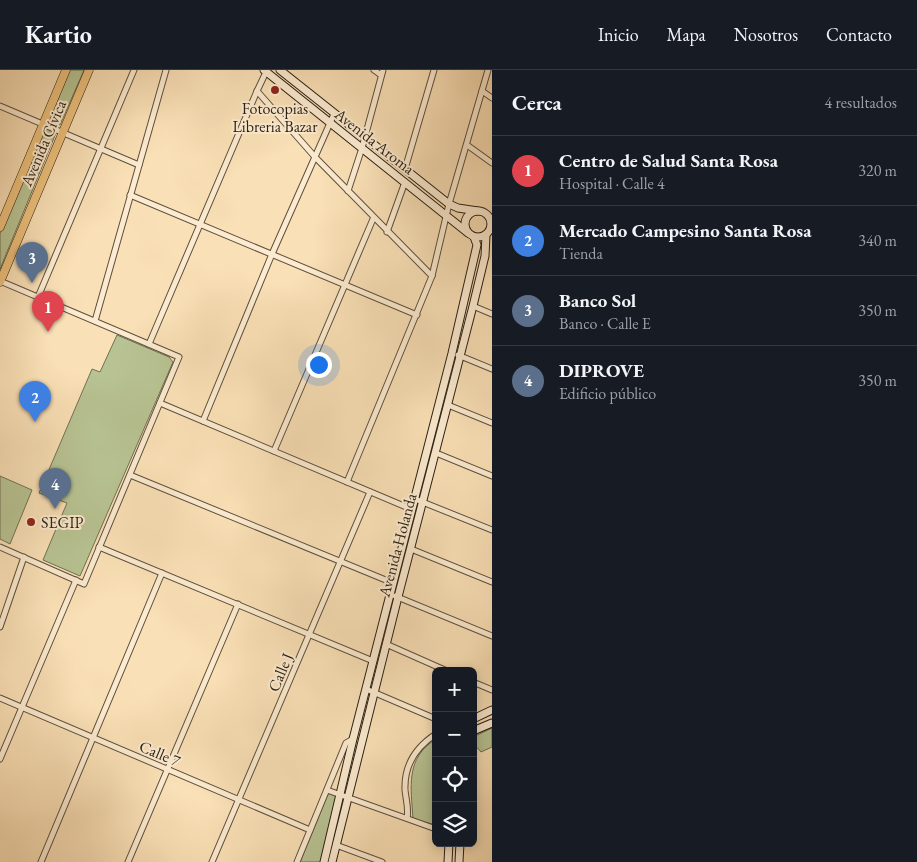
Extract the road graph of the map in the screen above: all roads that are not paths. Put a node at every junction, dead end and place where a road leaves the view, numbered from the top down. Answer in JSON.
{"nodes":[{"id":1,"x":66,"y":70,"type":"edge"},
{"id":2,"x":89,"y":70,"type":"edge"},
{"id":3,"x":134,"y":70,"type":"edge"},
{"id":4,"x":166,"y":70,"type":"edge"},
{"id":5,"x":280,"y":70,"type":"edge"},
{"id":6,"x":374,"y":70,"type":"edge"},
{"id":7,"x":434,"y":70,"type":"edge"},
{"id":8,"x":488,"y":70,"type":"edge"},
{"id":9,"x":266,"y":71,"type":"edge"},
{"id":10,"x":382,"y":73,"type":"edge"},
{"id":11,"x":257,"y":91,"type":"junction"},
{"id":12,"x":482,"y":91,"type":"junction"},
{"id":13,"x":492,"y":98,"type":"edge"},
{"id":14,"x":0,"y":106,"type":"edge"},
{"id":15,"x":334,"y":114,"type":"junction"},
{"id":16,"x":330,"y":123,"type":"junction"},
{"id":17,"x":43,"y":124,"type":"junction"},
{"id":18,"x":62,"y":133,"type":"junction"},
{"id":19,"x":364,"y":137,"type":"junction"},
{"id":20,"x":467,"y":145,"type":"junction"},
{"id":21,"x":362,"y":148,"type":"junction"},
{"id":22,"x":100,"y":149,"type":"junction"},
{"id":23,"x":314,"y":157,"type":"junction"},
{"id":24,"x":492,"y":162,"type":"edge"},
{"id":25,"x":139,"y":165,"type":"junction"},
{"id":26,"x":405,"y":169,"type":"junction"},
{"id":27,"x":405,"y":182,"type":"junction"},
{"id":28,"x":348,"y":191,"type":"junction"},
{"id":29,"x":130,"y":195,"type":"junction"},
{"id":30,"x":449,"y":204,"type":"junction"},
{"id":31,"x":492,"y":210,"type":"edge"},
{"id":32,"x":480,"y":211,"type":"junction"},
{"id":33,"x":447,"y":216,"type":"junction"},
{"id":34,"x":373,"y":218,"type":"junction"},
{"id":35,"x":201,"y":225,"type":"junction"},
{"id":36,"x":492,"y":226,"type":"edge"},
{"id":37,"x":0,"y":227,"type":"edge"},
{"id":38,"x":387,"y":232,"type":"junction"},
{"id":39,"x":471,"y":235,"type":"junction"},
{"id":40,"x":486,"y":235,"type":"junction"},
{"id":41,"x":476,"y":249,"type":"junction"},
{"id":42,"x":272,"y":254,"type":"junction"},
{"id":43,"x":487,"y":255,"type":"edge"},
{"id":44,"x":432,"y":276,"type":"junction"},
{"id":45,"x":0,"y":281,"type":"edge"},
{"id":46,"x":345,"y":285,"type":"junction"},
{"id":47,"x":38,"y":297,"type":"junction"},
{"id":48,"x":473,"y":306,"type":"junction"},
{"id":49,"x":492,"y":314,"type":"edge"},
{"id":50,"x":417,"y":315,"type":"junction"},
{"id":51,"x":94,"y":321,"type":"junction"},
{"id":52,"x":149,"y":344,"type":"junction"},
{"id":53,"x":456,"y":354,"type":"junction"},
{"id":54,"x":492,"y":369,"type":"edge"},
{"id":55,"x":160,"y":403,"type":"junction"},
{"id":56,"x":448,"y":405,"type":"junction"},
{"id":57,"x":203,"y":421,"type":"junction"},
{"id":58,"x":492,"y":423,"type":"edge"},
{"id":59,"x":274,"y":451,"type":"junction"},
{"id":60,"x":436,"y":453,"type":"junction"},
{"id":61,"x":130,"y":475,"type":"junction"},
{"id":62,"x":492,"y":476,"type":"edge"},
{"id":63,"x":348,"y":482,"type":"junction"},
{"id":64,"x":370,"y":492,"type":"junction"},
{"id":65,"x":415,"y":499,"type":"junction"},
{"id":66,"x":423,"y":502,"type":"junction"},
{"id":67,"x":412,"y":509,"type":"junction"},
{"id":68,"x":492,"y":530,"type":"edge"},
{"id":69,"x":0,"y":547,"type":"edge"},
{"id":70,"x":99,"y":547,"type":"junction"},
{"id":71,"x":411,"y":549,"type":"junction"},
{"id":72,"x":24,"y":557,"type":"junction"},
{"id":73,"x":340,"y":561,"type":"junction"},
{"id":74,"x":162,"y":573,"type":"junction"},
{"id":75,"x":76,"y":580,"type":"junction"},
{"id":76,"x":393,"y":582,"type":"junction"},
{"id":77,"x":492,"y":582,"type":"edge"},
{"id":78,"x":390,"y":594,"type":"junction"},
{"id":79,"x":398,"y":597,"type":"junction"},
{"id":80,"x":238,"y":604,"type":"junction"},
{"id":81,"x":0,"y":627,"type":"edge"},
{"id":82,"x":309,"y":634,"type":"junction"},
{"id":83,"x":492,"y":636,"type":"edge"},
{"id":84,"x":386,"y":644,"type":"junction"},
{"id":85,"x":373,"y":661,"type":"junction"},
{"id":86,"x":438,"y":667,"type":"edge"},
{"id":87,"x":477,"y":684,"type":"edge"},
{"id":88,"x":366,"y":689,"type":"junction"},
{"id":89,"x":492,"y":690,"type":"edge"},
{"id":90,"x":374,"y":692,"type":"junction"},
{"id":91,"x":0,"y":698,"type":"edge"},
{"id":92,"x":22,"y":707,"type":"junction"},
{"id":93,"x":492,"y":710,"type":"edge"},
{"id":94,"x":432,"y":717,"type":"edge"},
{"id":95,"x":477,"y":717,"type":"edge"},
{"id":96,"x":492,"y":723,"type":"edge"},
{"id":97,"x":477,"y":729,"type":"edge"},
{"id":98,"x":432,"y":737,"type":"edge"},
{"id":99,"x":93,"y":738,"type":"junction"},
{"id":100,"x":353,"y":739,"type":"junction"},
{"id":101,"x":0,"y":759,"type":"edge"},
{"id":102,"x":167,"y":769,"type":"junction"},
{"id":103,"x":327,"y":790,"type":"junction"},
{"id":104,"x":340,"y":794,"type":"junction"},
{"id":105,"x":348,"y":797,"type":"junction"},
{"id":106,"x":238,"y":800,"type":"junction"},
{"id":107,"x":408,"y":818,"type":"junction"},
{"id":108,"x":432,"y":827,"type":"edge"},
{"id":109,"x":310,"y":830,"type":"junction"},
{"id":110,"x":336,"y":845,"type":"junction"},
{"id":111,"x":449,"y":847,"type":"edge"},
{"id":112,"x":460,"y":847,"type":"edge"},
{"id":113,"x":42,"y":862,"type":"edge"},
{"id":114,"x":128,"y":862,"type":"edge"},
{"id":115,"x":212,"y":862,"type":"edge"},
{"id":116,"x":297,"y":862,"type":"edge"},
{"id":117,"x":324,"y":862,"type":"edge"},
{"id":118,"x":332,"y":862,"type":"edge"},
{"id":119,"x":382,"y":862,"type":"edge"},
{"id":120,"x":448,"y":862,"type":"edge"},
{"id":121,"x":459,"y":862,"type":"edge"}],
"edges":[{"from":1,"to":17,"type":"main road","name":"Avenida Cívica"},
{"from":2,"to":18,"type":"main road","name":"Avenida Cívica"},
{"from":3,"to":22,"type":"street"},
{"from":4,"to":25,"type":"street"},
{"from":5,"to":15,"type":"street","name":"Avenida Aroma"},
{"from":6,"to":10,"type":"street"},
{"from":7,"to":26,"type":"street"},
{"from":8,"to":12,"type":"street"},
{"from":9,"to":11,"type":"street"},
{"from":9,"to":16,"type":"street","name":"Avenida Aroma"},
{"from":10,"to":19,"type":"street"},
{"from":11,"to":23,"type":"street"},
{"from":11,"to":35,"type":"street"},
{"from":12,"to":13,"type":"street"},
{"from":12,"to":20,"type":"street"},
{"from":14,"to":17,"type":"street"},
{"from":15,"to":16,"type":"street"},
{"from":15,"to":19,"type":"street","name":"Avenida Aroma"},
{"from":16,"to":21,"type":"street","name":"Avenida Aroma"},
{"from":16,"to":23,"type":"street"},
{"from":17,"to":18,"type":"street"},
{"from":17,"to":37,"type":"main road","name":"Avenida Cívica"},
{"from":18,"to":22,"type":"street"},
{"from":18,"to":45,"type":"main road","name":"Avenida Cívica"},
{"from":19,"to":21,"type":"street"},
{"from":19,"to":26,"type":"street","name":"Avenida Aroma"},
{"from":20,"to":24,"type":"street"},
{"from":20,"to":30,"type":"street"},
{"from":21,"to":27,"type":"street","name":"Avenida Aroma"},
{"from":21,"to":28,"type":"street"},
{"from":22,"to":25,"type":"street"},
{"from":22,"to":47,"type":"street"},
{"from":23,"to":28,"type":"street"},
{"from":23,"to":42,"type":"street"},
{"from":25,"to":29,"type":"street"},
{"from":26,"to":30,"type":"street","name":"Avenida Aroma"},
{"from":27,"to":33,"type":"street","name":"Avenida Aroma"},
{"from":27,"to":38,"type":"street"},
{"from":28,"to":34,"type":"street"},
{"from":29,"to":35,"type":"street"},
{"from":29,"to":51,"type":"street"},
{"from":30,"to":32,"type":"street","name":"Avenida Aroma"},
{"from":30,"to":33,"type":"street"},
{"from":31,"to":32,"type":"street","name":"Avenida Aroma"},
{"from":32,"to":36,"type":"street"},
{"from":32,"to":39,"type":"street"},
{"from":33,"to":39,"type":"street","name":"Avenida Aroma"},
{"from":33,"to":44,"type":"street"},
{"from":34,"to":38,"type":"street"},
{"from":34,"to":46,"type":"street"},
{"from":35,"to":42,"type":"street"},
{"from":35,"to":52,"type":"street"},
{"from":36,"to":40,"type":"street"},
{"from":38,"to":44,"type":"street"},
{"from":39,"to":40,"type":"street"},
{"from":39,"to":41,"type":"street","name":"Avenida Holanda"},
{"from":40,"to":43,"type":"street","name":"Avenida Holanda"},
{"from":41,"to":43,"type":"street"},
{"from":41,"to":53,"type":"street","name":"Avenida Holanda"},
{"from":42,"to":46,"type":"street"},
{"from":42,"to":57,"type":"street"},
{"from":43,"to":48,"type":"street","name":"Avenida Holanda"},
{"from":44,"to":50,"type":"street"},
{"from":45,"to":47,"type":"street"},
{"from":46,"to":50,"type":"street"},
{"from":46,"to":59,"type":"street"},
{"from":47,"to":51,"type":"street"},
{"from":48,"to":49,"type":"street"},
{"from":48,"to":53,"type":"street","name":"Avenida Holanda"},
{"from":50,"to":63,"type":"street"},
{"from":51,"to":52,"type":"street"},
{"from":52,"to":55,"type":"street"},
{"from":53,"to":54,"type":"street"},
{"from":53,"to":56,"type":"street","name":"Avenida Holanda"},
{"from":53,"to":65,"type":"street","name":"Avenida Holanda"},
{"from":55,"to":57,"type":"street"},
{"from":55,"to":61,"type":"street"},
{"from":56,"to":58,"type":"street"},
{"from":56,"to":60,"type":"street","name":"Avenida Holanda"},
{"from":57,"to":59,"type":"street"},
{"from":59,"to":63,"type":"street"},
{"from":60,"to":62,"type":"street"},
{"from":60,"to":66,"type":"street","name":"Avenida Holanda"},
{"from":61,"to":70,"type":"street"},
{"from":61,"to":73,"type":"street"},
{"from":63,"to":64,"type":"street"},
{"from":64,"to":67,"type":"street"},
{"from":64,"to":73,"type":"street","name":"Calle J"},
{"from":65,"to":66,"type":"street"},
{"from":65,"to":67,"type":"street","name":"Avenida Holanda"},
{"from":66,"to":68,"type":"street"},
{"from":66,"to":71,"type":"street","name":"Avenida Holanda"},
{"from":67,"to":76,"type":"street","name":"Avenida Holanda"},
{"from":69,"to":72,"type":"street"},
{"from":70,"to":74,"type":"street"},
{"from":70,"to":75,"type":"street"},
{"from":71,"to":77,"type":"street"},
{"from":71,"to":79,"type":"street","name":"Avenida Holanda"},
{"from":72,"to":75,"type":"street"},
{"from":72,"to":81,"type":"street"},
{"from":73,"to":76,"type":"street"},
{"from":73,"to":82,"type":"street","name":"Calle J"},
{"from":74,"to":80,"type":"street"},
{"from":74,"to":99,"type":"street"},
{"from":75,"to":92,"type":"street"},
{"from":76,"to":78,"type":"street","name":"Avenida Holanda"},
{"from":78,"to":79,"type":"street"},
{"from":78,"to":85,"type":"street","name":"Avenida Holanda"},
{"from":79,"to":83,"type":"street"},
{"from":79,"to":84,"type":"street","name":"Avenida Holanda"},
{"from":80,"to":82,"type":"street"},
{"from":80,"to":102,"type":"street"},
{"from":82,"to":85,"type":"street"},
{"from":82,"to":106,"type":"street","name":"Calle J"},
{"from":84,"to":86,"type":"street"},
{"from":84,"to":90,"type":"street","name":"Avenida Holanda"},
{"from":85,"to":88,"type":"street","name":"Avenida Holanda"},
{"from":87,"to":89,"type":"street"},
{"from":88,"to":90,"type":"street"},
{"from":88,"to":100,"type":"street","name":"Avenida Holanda"},
{"from":90,"to":94,"type":"street"},
{"from":90,"to":105,"type":"street","name":"Avenida Holanda"},
{"from":91,"to":92,"type":"street","name":"Calle 7"},
{"from":92,"to":99,"type":"street","name":"Calle 7"},
{"from":92,"to":101,"type":"street"},
{"from":93,"to":95,"type":"street"},
{"from":96,"to":97,"type":"street"},
{"from":98,"to":107,"type":"street"},
{"from":99,"to":102,"type":"street","name":"Calle 7"},
{"from":99,"to":113,"type":"street"},
{"from":100,"to":103,"type":"street"},
{"from":100,"to":104,"type":"street","name":"Avenida Holanda"},
{"from":102,"to":106,"type":"street","name":"Calle 7"},
{"from":102,"to":114,"type":"street"},
{"from":103,"to":104,"type":"street"},
{"from":103,"to":109,"type":"street"},
{"from":104,"to":105,"type":"street"},
{"from":104,"to":117,"type":"street","name":"Avenida Holanda"},
{"from":105,"to":107,"type":"street"},
{"from":105,"to":110,"type":"street","name":"Avenida Holanda"},
{"from":106,"to":109,"type":"street","name":"Calle 7"},
{"from":106,"to":115,"type":"street","name":"Calle J"},
{"from":107,"to":108,"type":"street"},
{"from":109,"to":116,"type":"street"},
{"from":110,"to":118,"type":"street","name":"Avenida Holanda"},
{"from":110,"to":119,"type":"street"},
{"from":111,"to":120,"type":"street"},
{"from":112,"to":121,"type":"street"}]}
